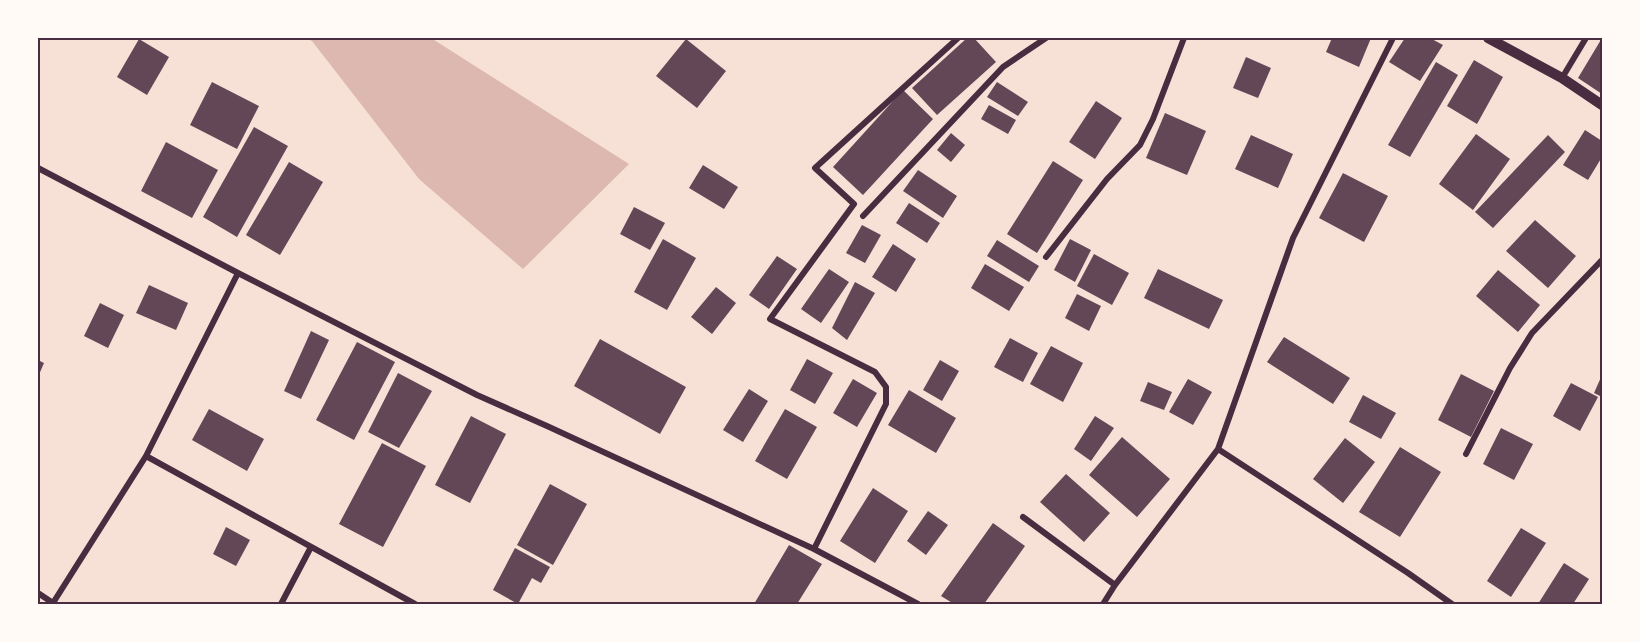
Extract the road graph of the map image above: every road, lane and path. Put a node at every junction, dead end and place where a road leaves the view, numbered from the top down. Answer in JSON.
{"nodes":[{"id":1,"x":958,"y":38,"type":"edge"},
{"id":2,"x":1046,"y":38,"type":"edge"},
{"id":3,"x":1184,"y":38,"type":"edge"},
{"id":4,"x":1393,"y":38,"type":"edge"},
{"id":5,"x":1488,"y":38,"type":"edge"},
{"id":6,"x":1586,"y":38,"type":"edge"},
{"id":7,"x":1562,"y":78,"type":"junction"},
{"id":8,"x":1602,"y":105,"type":"edge"},
{"id":9,"x":38,"y":168,"type":"edge"},
{"id":10,"x":864,"y":216,"type":"dead end"},
{"id":11,"x":1046,"y":257,"type":"dead end"},
{"id":12,"x":1602,"y":260,"type":"edge"},
{"id":13,"x":238,"y":273,"type":"junction"},
{"id":14,"x":1218,"y":449,"type":"junction"},
{"id":15,"x":1466,"y":454,"type":"dead end"},
{"id":16,"x":146,"y":456,"type":"junction"},
{"id":17,"x":1023,"y":517,"type":"dead end"},
{"id":18,"x":311,"y":547,"type":"junction"},
{"id":19,"x":814,"y":549,"type":"junction"},
{"id":20,"x":1115,"y":585,"type":"junction"},
{"id":21,"x":38,"y":593,"type":"edge"},
{"id":22,"x":55,"y":604,"type":"edge"},
{"id":23,"x":281,"y":604,"type":"edge"},
{"id":24,"x":415,"y":604,"type":"edge"},
{"id":25,"x":918,"y":604,"type":"edge"},
{"id":26,"x":1103,"y":604,"type":"edge"},
{"id":27,"x":1452,"y":604,"type":"edge"}],
"edges":[{"from":1,"to":19,"type":"street"},
{"from":2,"to":10,"type":"street"},
{"from":3,"to":11,"type":"street"},
{"from":4,"to":14,"type":"street"},
{"from":5,"to":7,"type":"street"},
{"from":6,"to":7,"type":"street"},
{"from":7,"to":8,"type":"street"},
{"from":9,"to":13,"type":"street"},
{"from":12,"to":15,"type":"street"},
{"from":13,"to":16,"type":"street"},
{"from":13,"to":19,"type":"street"},
{"from":14,"to":20,"type":"street"},
{"from":14,"to":27,"type":"street"},
{"from":16,"to":18,"type":"street"},
{"from":16,"to":22,"type":"street"},
{"from":17,"to":20,"type":"street"},
{"from":18,"to":23,"type":"street"},
{"from":18,"to":24,"type":"street"},
{"from":19,"to":25,"type":"street"},
{"from":20,"to":26,"type":"street"},
{"from":21,"to":22,"type":"street"}]}
